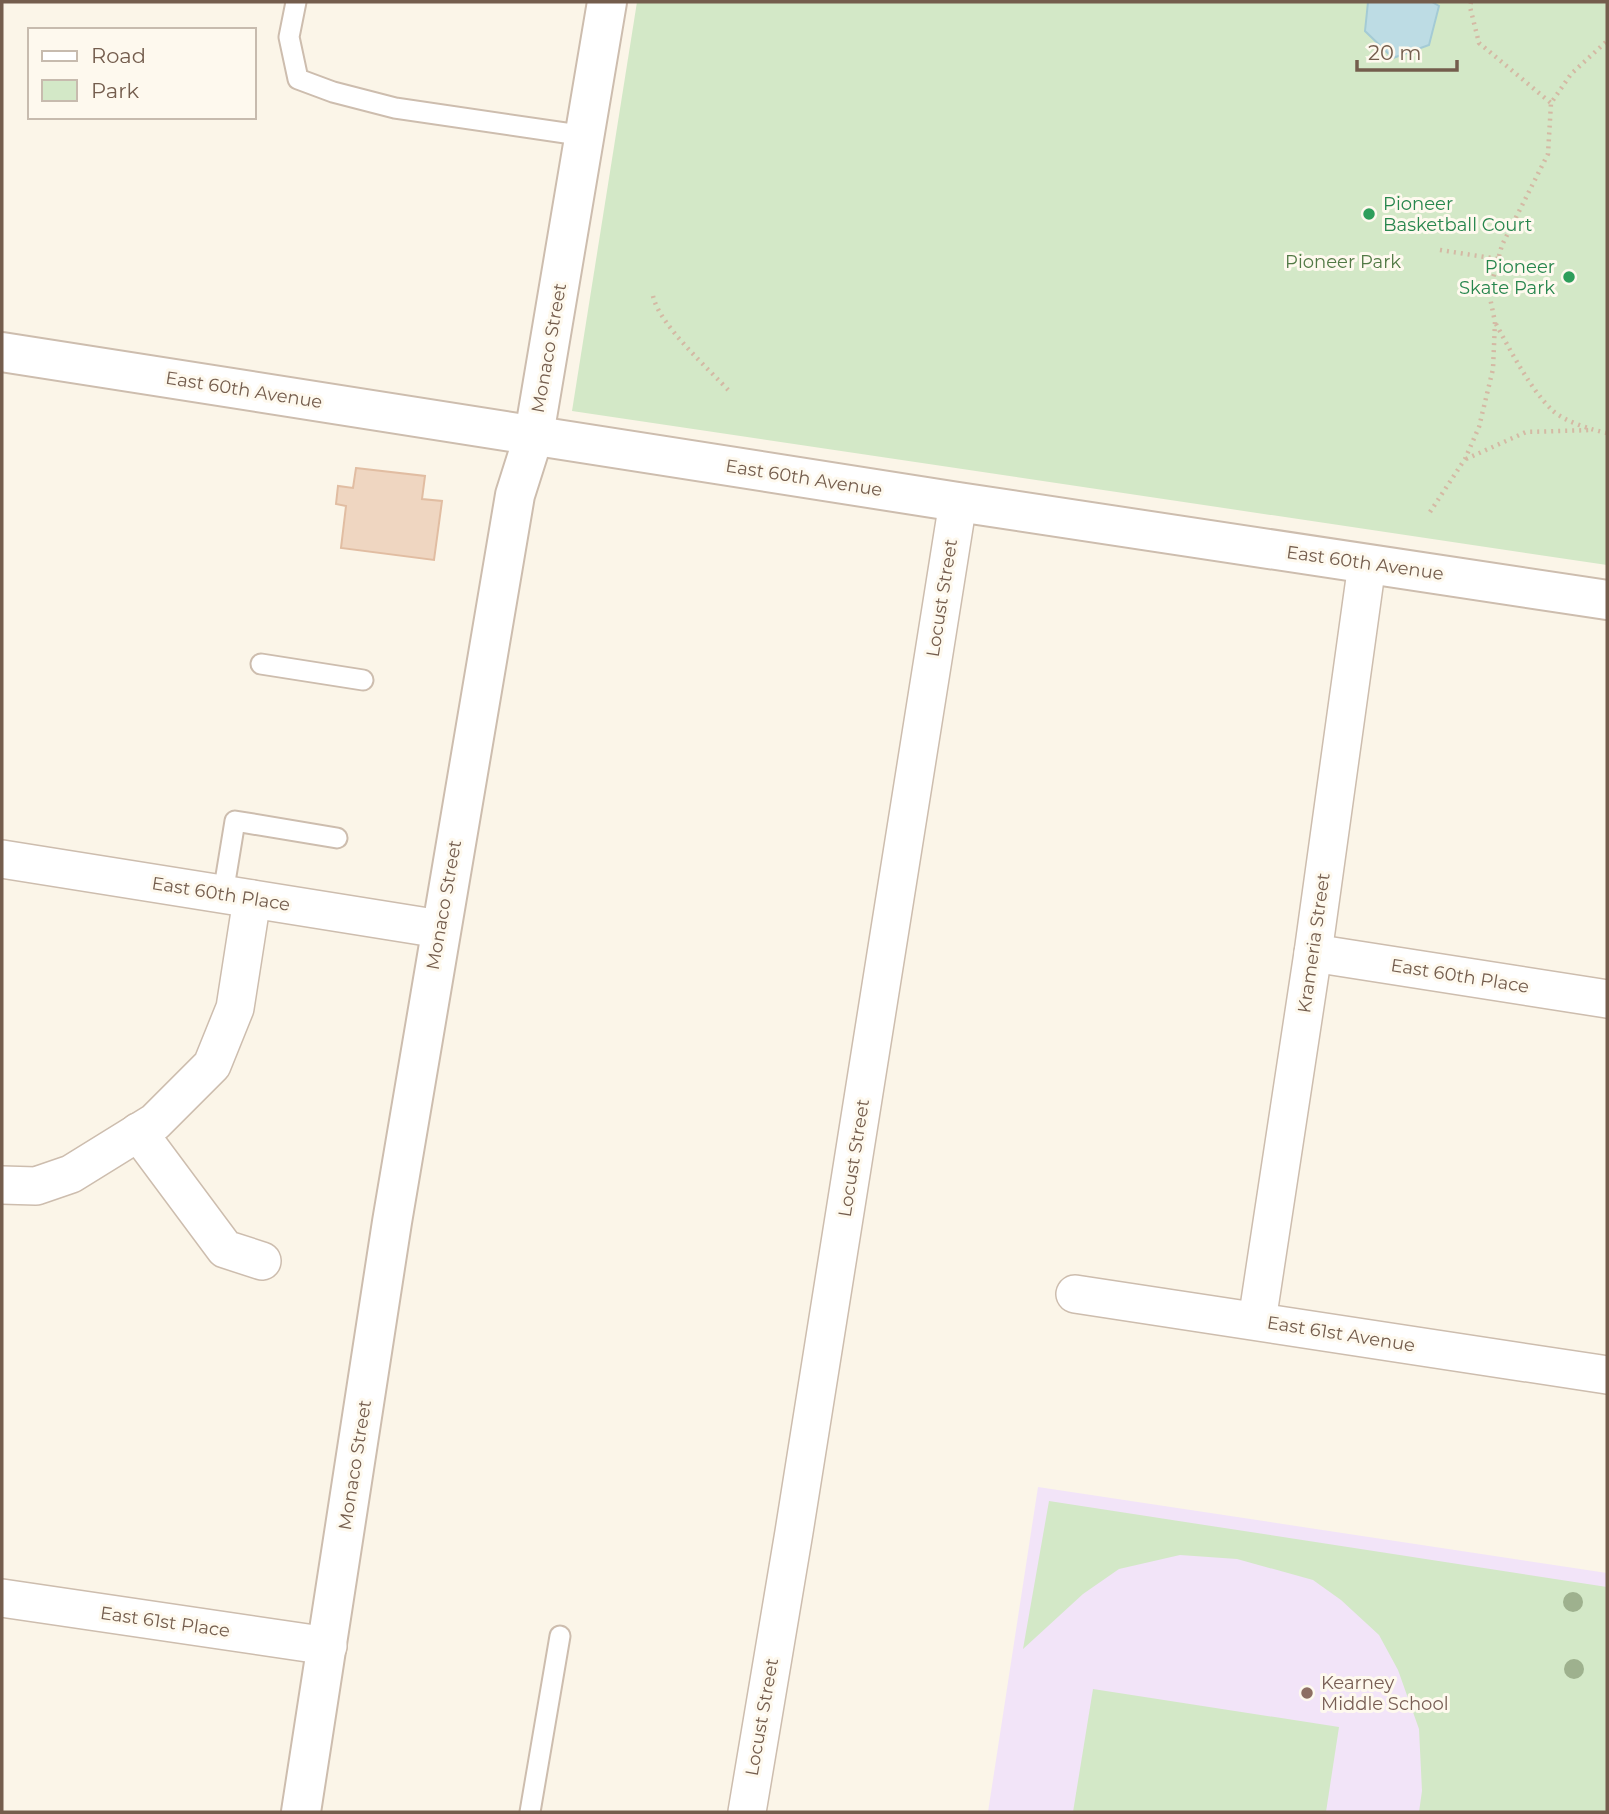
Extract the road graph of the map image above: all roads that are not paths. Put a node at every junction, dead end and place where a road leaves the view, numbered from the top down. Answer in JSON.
{"nodes":[{"id":1,"x":296,"y":2,"type":"edge"},
{"id":2,"x":607,"y":2,"type":"edge"},
{"id":3,"x":586,"y":136,"type":"junction"},
{"id":4,"x":2,"y":352,"type":"edge"},
{"id":5,"x":534,"y":435,"type":"junction"},
{"id":6,"x":958,"y":502,"type":"junction"},
{"id":7,"x":1367,"y":564,"type":"junction"},
{"id":8,"x":1607,"y":600,"type":"edge"},
{"id":9,"x":261,"y":664,"type":"dead end"},
{"id":10,"x":363,"y":680,"type":"dead end"},
{"id":11,"x":337,"y":838,"type":"dead end"},
{"id":12,"x":2,"y":859,"type":"edge"},
{"id":13,"x":238,"y":897,"type":"junction"},
{"id":14,"x":440,"y":929,"type":"junction"},
{"id":15,"x":1313,"y":953,"type":"junction"},
{"id":16,"x":1607,"y":999,"type":"edge"},
{"id":17,"x":138,"y":1132,"type":"junction"},
{"id":18,"x":2,"y":1185,"type":"edge"},
{"id":19,"x":262,"y":1261,"type":"dead end"},
{"id":20,"x":1075,"y":1294,"type":"dead end"},
{"id":21,"x":1257,"y":1321,"type":"junction"},
{"id":22,"x":1607,"y":1375,"type":"edge"},
{"id":23,"x":2,"y":1598,"type":"edge"},
{"id":24,"x":561,"y":1636,"type":"dead end"},
{"id":25,"x":328,"y":1646,"type":"junction"},
{"id":26,"x":301,"y":1812,"type":"edge"},
{"id":27,"x":530,"y":1812,"type":"edge"},
{"id":28,"x":747,"y":1812,"type":"edge"}],
"edges":[{"from":1,"to":3,"type":"lane"},
{"from":2,"to":3,"type":"street","name":"Monaco Street"},
{"from":3,"to":5,"type":"street","name":"Monaco Street"},
{"from":4,"to":5,"type":"street","name":"East 60th Avenue"},
{"from":5,"to":6,"type":"street","name":"East 60th Avenue"},
{"from":5,"to":14,"type":"street","name":"Monaco Street"},
{"from":6,"to":7,"type":"street","name":"East 60th Avenue"},
{"from":6,"to":28,"type":"street","name":"Locust Street"},
{"from":7,"to":8,"type":"street","name":"East 60th Avenue"},
{"from":7,"to":15,"type":"street","name":"Krameria Street"},
{"from":9,"to":10,"type":"lane"},
{"from":11,"to":13,"type":"lane"},
{"from":12,"to":13,"type":"street","name":"East 60th Place"},
{"from":13,"to":14,"type":"street","name":"East 60th Place"},
{"from":13,"to":17,"type":"street"},
{"from":14,"to":25,"type":"street","name":"Monaco Street"},
{"from":15,"to":16,"type":"street","name":"East 60th Place"},
{"from":15,"to":21,"type":"street","name":"Krameria Street"},
{"from":17,"to":18,"type":"street"},
{"from":17,"to":19,"type":"street"},
{"from":20,"to":21,"type":"street","name":"East 61st Avenue"},
{"from":21,"to":22,"type":"street","name":"East 61st Avenue"},
{"from":23,"to":25,"type":"street","name":"East 61st Place"},
{"from":24,"to":27,"type":"lane"},
{"from":25,"to":26,"type":"street","name":"Monaco Street"}]}
